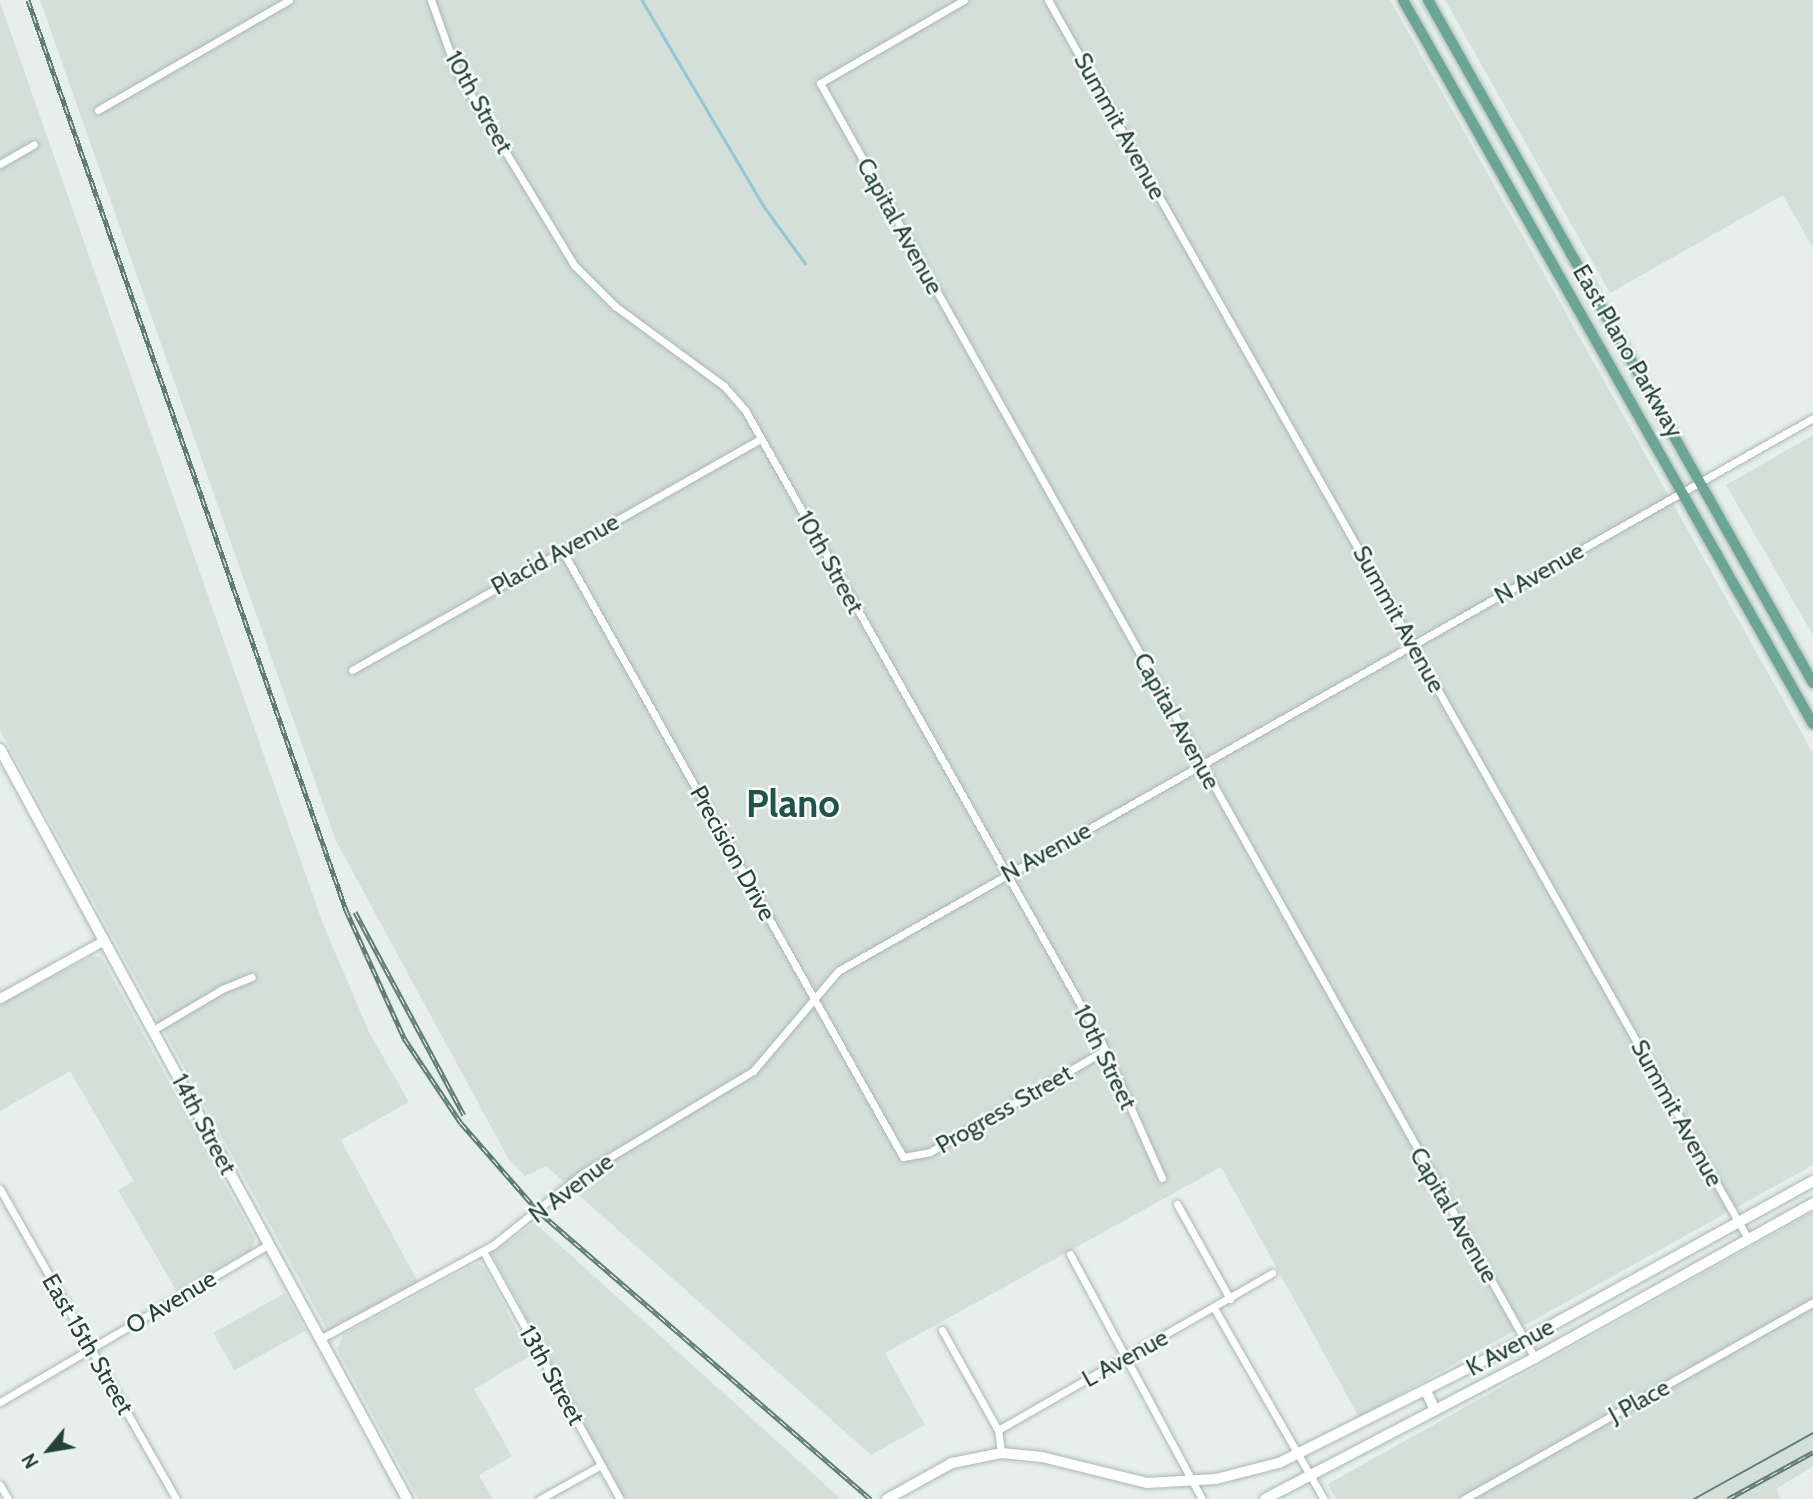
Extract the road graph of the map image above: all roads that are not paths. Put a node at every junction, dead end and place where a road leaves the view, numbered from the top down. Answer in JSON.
{"nodes":[{"id":1,"x":289,"y":0,"type":"edge"},
{"id":2,"x":431,"y":0,"type":"edge"},
{"id":3,"x":963,"y":0,"type":"edge"},
{"id":4,"x":1048,"y":0,"type":"edge"},
{"id":5,"x":1403,"y":0,"type":"edge"},
{"id":6,"x":1428,"y":0,"type":"edge"},
{"id":7,"x":1445,"y":30,"type":"junction"},
{"id":8,"x":1426,"y":40,"type":"junction"},
{"id":9,"x":98,"y":110,"type":"dead end"},
{"id":10,"x":34,"y":144,"type":"dead end"},
{"id":11,"x":0,"y":164,"type":"edge"},
{"id":12,"x":1527,"y":180,"type":"junction"},
{"id":13,"x":1511,"y":189,"type":"junction"},
{"id":14,"x":1594,"y":296,"type":"junction"},
{"id":15,"x":1577,"y":305,"type":"junction"},
{"id":16,"x":1627,"y":355,"type":"junction"},
{"id":17,"x":1611,"y":365,"type":"junction"},
{"id":18,"x":1813,"y":418,"type":"edge"},
{"id":19,"x":760,"y":439,"type":"junction"},
{"id":20,"x":1699,"y":483,"type":"junction"},
{"id":21,"x":1684,"y":492,"type":"junction"},
{"id":22,"x":562,"y":550,"type":"junction"},
{"id":23,"x":1777,"y":619,"type":"junction"},
{"id":24,"x":1759,"y":628,"type":"junction"},
{"id":25,"x":1413,"y":645,"type":"junction"},
{"id":26,"x":352,"y":670,"type":"dead end"},
{"id":27,"x":1813,"y":683,"type":"edge"},
{"id":28,"x":1813,"y":724,"type":"edge"},
{"id":29,"x":0,"y":749,"type":"edge"},
{"id":30,"x":1201,"y":764,"type":"junction"},
{"id":31,"x":1005,"y":874,"type":"junction"},
{"id":32,"x":104,"y":940,"type":"junction"},
{"id":33,"x":252,"y":977,"type":"dead end"},
{"id":34,"x":813,"y":997,"type":"junction"},
{"id":35,"x":0,"y":998,"type":"edge"},
{"id":36,"x":153,"y":1030,"type":"junction"},
{"id":37,"x":1102,"y":1052,"type":"junction"},
{"id":38,"x":903,"y":1157,"type":"joint"},
{"id":39,"x":1162,"y":1178,"type":"dead end"},
{"id":40,"x":1813,"y":1181,"type":"edge"},
{"id":41,"x":0,"y":1189,"type":"edge"},
{"id":42,"x":1813,"y":1203,"type":"edge"},
{"id":43,"x":1177,"y":1204,"type":"dead end"},
{"id":44,"x":1739,"y":1222,"type":"junction"},
{"id":45,"x":1748,"y":1239,"type":"junction"},
{"id":46,"x":269,"y":1244,"type":"junction"},
{"id":47,"x":483,"y":1251,"type":"junction"},
{"id":48,"x":1070,"y":1254,"type":"dead end"},
{"id":49,"x":1272,"y":1273,"type":"dead end"},
{"id":50,"x":1230,"y":1298,"type":"junction"},
{"id":51,"x":1813,"y":1302,"type":"edge"},
{"id":52,"x":1214,"y":1308,"type":"junction"},
{"id":53,"x":942,"y":1330,"type":"dead end"},
{"id":54,"x":320,"y":1339,"type":"junction"},
{"id":55,"x":1525,"y":1340,"type":"junction"},
{"id":56,"x":91,"y":1349,"type":"junction"},
{"id":57,"x":1129,"y":1357,"type":"junction"},
{"id":58,"x":1535,"y":1358,"type":"junction"},
{"id":59,"x":1426,"y":1391,"type":"junction"},
{"id":60,"x":0,"y":1402,"type":"edge"},
{"id":61,"x":1435,"y":1410,"type":"junction"},
{"id":62,"x":998,"y":1430,"type":"junction"},
{"id":63,"x":1001,"y":1453,"type":"junction"},
{"id":64,"x":1299,"y":1455,"type":"junction"},
{"id":65,"x":601,"y":1465,"type":"junction"},
{"id":66,"x":1310,"y":1474,"type":"junction"},
{"id":67,"x":1194,"y":1482,"type":"junction"},
{"id":68,"x":0,"y":1485,"type":"edge"},
{"id":69,"x":8,"y":1499,"type":"edge"},
{"id":70,"x":176,"y":1499,"type":"edge"},
{"id":71,"x":407,"y":1499,"type":"edge"},
{"id":72,"x":540,"y":1499,"type":"edge"},
{"id":73,"x":620,"y":1499,"type":"edge"},
{"id":74,"x":887,"y":1499,"type":"edge"},
{"id":75,"x":1202,"y":1499,"type":"edge"},
{"id":76,"x":1265,"y":1499,"type":"edge"},
{"id":77,"x":1324,"y":1499,"type":"edge"},
{"id":78,"x":1464,"y":1499,"type":"edge"}],
"edges":[{"from":1,"to":9,"type":"street"},
{"from":2,"to":19,"type":"street","name":"10th Street"},
{"from":3,"to":30,"type":"street","name":"Capital Avenue"},
{"from":4,"to":25,"type":"street","name":"Summit Avenue"},
{"from":5,"to":8,"type":"main road","name":"East Plano Parkway"},
{"from":6,"to":7,"type":"main road","name":"East Plano Parkway"},
{"from":7,"to":8,"type":"main road"},
{"from":7,"to":12,"type":"main road","name":"East Plano Parkway"},
{"from":8,"to":13,"type":"main road","name":"East Plano Parkway"},
{"from":10,"to":11,"type":"street"},
{"from":12,"to":13,"type":"main road"},
{"from":12,"to":14,"type":"main road","name":"East Plano Parkway"},
{"from":13,"to":15,"type":"main road","name":"East Plano Parkway"},
{"from":14,"to":15,"type":"main road"},
{"from":14,"to":16,"type":"main road","name":"East Plano Parkway"},
{"from":15,"to":17,"type":"main road","name":"East Plano Parkway"},
{"from":16,"to":17,"type":"main road"},
{"from":16,"to":20,"type":"main road","name":"East Plano Parkway"},
{"from":17,"to":21,"type":"main road","name":"East Plano Parkway"},
{"from":18,"to":20,"type":"street","name":"N Avenue"},
{"from":19,"to":22,"type":"street","name":"Placid Avenue"},
{"from":19,"to":31,"type":"street","name":"10th Street"},
{"from":20,"to":21,"type":"street","name":"N Avenue"},
{"from":20,"to":23,"type":"main road","name":"East Plano Parkway"},
{"from":21,"to":24,"type":"main road","name":"East Plano Parkway"},
{"from":21,"to":25,"type":"street","name":"N Avenue"},
{"from":22,"to":26,"type":"street","name":"Placid Avenue"},
{"from":22,"to":34,"type":"street","name":"Precision Drive"},
{"from":23,"to":24,"type":"main road"},
{"from":23,"to":27,"type":"main road","name":"East Plano Parkway"},
{"from":24,"to":28,"type":"main road","name":"East Plano Parkway"},
{"from":25,"to":30,"type":"street","name":"N Avenue"},
{"from":25,"to":44,"type":"street","name":"Summit Avenue"},
{"from":29,"to":32,"type":"main road","name":"14th Street"},
{"from":30,"to":31,"type":"street","name":"N Avenue"},
{"from":30,"to":55,"type":"street","name":"Capital Avenue"},
{"from":31,"to":34,"type":"street","name":"N Avenue"},
{"from":31,"to":37,"type":"street","name":"10th Street"},
{"from":32,"to":35,"type":"street"},
{"from":32,"to":36,"type":"main road","name":"14th Street"},
{"from":33,"to":36,"type":"street"},
{"from":34,"to":38,"type":"street","name":"Precision Drive"},
{"from":34,"to":47,"type":"street","name":"N Avenue"},
{"from":36,"to":46,"type":"main road","name":"14th Street"},
{"from":37,"to":38,"type":"street","name":"Progress Street"},
{"from":37,"to":39,"type":"street","name":"10th Street"},
{"from":40,"to":44,"type":"main road","name":"K Avenue"},
{"from":41,"to":56,"type":"street","name":"East 15th Street"},
{"from":42,"to":45,"type":"main road","name":"K Avenue"},
{"from":43,"to":50,"type":"street"},
{"from":44,"to":45,"type":"street","name":"Summit Avenue"},
{"from":44,"to":55,"type":"main road","name":"K Avenue"},
{"from":45,"to":58,"type":"main road","name":"K Avenue"},
{"from":46,"to":54,"type":"main road","name":"14th Street"},
{"from":46,"to":56,"type":"street","name":"O Avenue"},
{"from":47,"to":54,"type":"street","name":"N Avenue"},
{"from":47,"to":65,"type":"street","name":"13th Street"},
{"from":48,"to":57,"type":"street"},
{"from":49,"to":50,"type":"street","name":"L Avenue"},
{"from":50,"to":52,"type":"street","name":"L Avenue"},
{"from":51,"to":78,"type":"street","name":"J Place"},
{"from":52,"to":57,"type":"street","name":"L Avenue"},
{"from":52,"to":64,"type":"street"},
{"from":53,"to":62,"type":"street"},
{"from":54,"to":71,"type":"main road","name":"14th Street"},
{"from":55,"to":58,"type":"street","name":"Capital Avenue"},
{"from":55,"to":59,"type":"main road","name":"K Avenue"},
{"from":56,"to":60,"type":"street","name":"O Avenue"},
{"from":56,"to":70,"type":"street","name":"East 15th Street"},
{"from":57,"to":62,"type":"street","name":"L Avenue"},
{"from":57,"to":67,"type":"street"},
{"from":58,"to":61,"type":"main road","name":"K Avenue"},
{"from":59,"to":61,"type":"main road"},
{"from":59,"to":64,"type":"main road","name":"K Avenue"},
{"from":61,"to":66,"type":"main road","name":"K Avenue"},
{"from":62,"to":63,"type":"street"},
{"from":63,"to":67,"type":"main road","name":"K Avenue"},
{"from":63,"to":74,"type":"main road","name":"K Avenue"},
{"from":64,"to":66,"type":"street"},
{"from":64,"to":67,"type":"main road","name":"K Avenue"},
{"from":65,"to":72,"type":"street"},
{"from":65,"to":73,"type":"street","name":"13th Street"},
{"from":66,"to":76,"type":"main road","name":"K Avenue"},
{"from":66,"to":77,"type":"street"},
{"from":67,"to":75,"type":"street"},
{"from":68,"to":69,"type":"street"}]}
